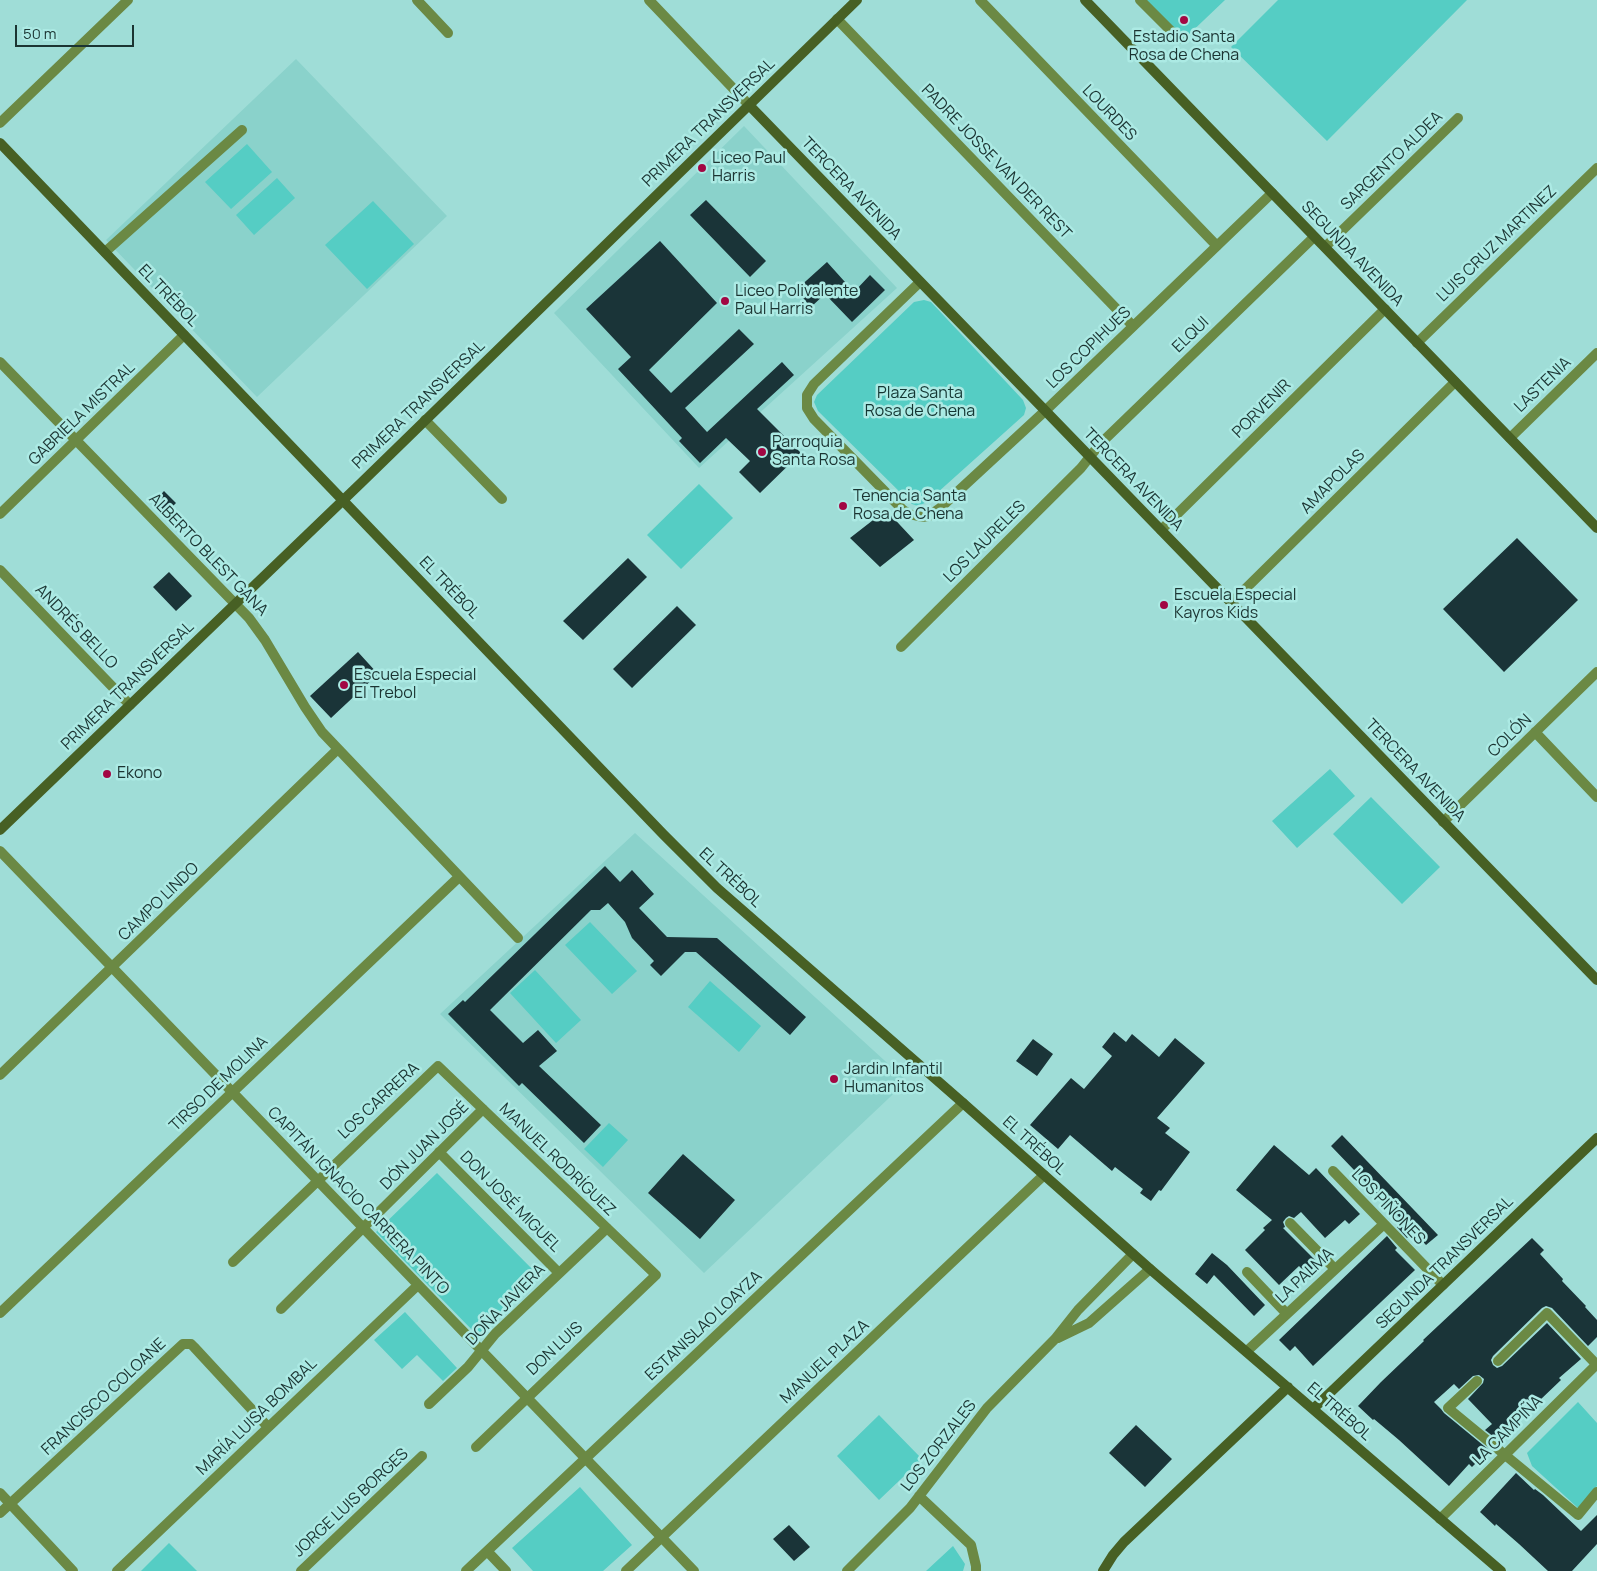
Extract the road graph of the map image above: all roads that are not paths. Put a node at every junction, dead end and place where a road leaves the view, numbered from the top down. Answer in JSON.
{"nodes":[{"id":1,"x":128,"y":0,"type":"edge"},
{"id":2,"x":417,"y":0,"type":"edge"},
{"id":3,"x":649,"y":0,"type":"edge"},
{"id":4,"x":857,"y":0,"type":"edge"},
{"id":5,"x":980,"y":0,"type":"edge"},
{"id":6,"x":1085,"y":0,"type":"edge"},
{"id":7,"x":1140,"y":0,"type":"edge"},
{"id":8,"x":838,"y":19,"type":"junction"},
{"id":9,"x":448,"y":33,"type":"dead end"},
{"id":10,"x":1179,"y":39,"type":"dead end"},
{"id":11,"x":749,"y":105,"type":"junction"},
{"id":12,"x":1458,"y":118,"type":"dead end"},
{"id":13,"x":0,"y":123,"type":"edge"},
{"id":14,"x":242,"y":130,"type":"dead end"},
{"id":15,"x":0,"y":143,"type":"edge"},
{"id":16,"x":1597,"y":168,"type":"edge"},
{"id":17,"x":1272,"y":193,"type":"junction"},
{"id":18,"x":1314,"y":237,"type":"junction"},
{"id":19,"x":1216,"y":246,"type":"junction"},
{"id":20,"x":1325,"y":247,"type":"junction"},
{"id":21,"x":105,"y":252,"type":"junction"},
{"id":22,"x":920,"y":282,"type":"junction"},
{"id":23,"x":1384,"y":309,"type":"junction"},
{"id":24,"x":1133,"y":326,"type":"junction"},
{"id":25,"x":184,"y":335,"type":"junction"},
{"id":26,"x":1418,"y":343,"type":"junction"},
{"id":27,"x":1597,"y":353,"type":"edge"},
{"id":28,"x":0,"y":362,"type":"edge"},
{"id":29,"x":1455,"y":382,"type":"junction"},
{"id":30,"x":1045,"y":411,"type":"junction"},
{"id":31,"x":425,"y":420,"type":"junction"},
{"id":32,"x":1510,"y":438,"type":"junction"},
{"id":33,"x":76,"y":440,"type":"junction"},
{"id":34,"x":1090,"y":457,"type":"junction"},
{"id":35,"x":502,"y":499,"type":"dead end"},
{"id":36,"x":343,"y":500,"type":"junction"},
{"id":37,"x":0,"y":514,"type":"edge"},
{"id":38,"x":1597,"y":528,"type":"edge"},
{"id":39,"x":1161,"y":530,"type":"junction"},
{"id":40,"x":0,"y":570,"type":"edge"},
{"id":41,"x":236,"y":603,"type":"junction"},
{"id":42,"x":1231,"y":603,"type":"junction"},
{"id":43,"x":901,"y":647,"type":"dead end"},
{"id":44,"x":1597,"y":672,"type":"edge"},
{"id":45,"x":130,"y":704,"type":"junction"},
{"id":46,"x":1535,"y":732,"type":"junction"},
{"id":47,"x":338,"y":749,"type":"junction"},
{"id":48,"x":1597,"y":797,"type":"edge"},
{"id":49,"x":1444,"y":822,"type":"junction"},
{"id":50,"x":0,"y":830,"type":"edge"},
{"id":51,"x":0,"y":851,"type":"edge"},
{"id":52,"x":460,"y":877,"type":"junction"},
{"id":53,"x":518,"y":938,"type":"dead end"},
{"id":54,"x":113,"y":968,"type":"junction"},
{"id":55,"x":1597,"y":980,"type":"edge"},
{"id":56,"x":438,"y":1066,"type":"joint"},
{"id":57,"x":0,"y":1075,"type":"edge"},
{"id":58,"x":232,"y":1092,"type":"junction"},
{"id":59,"x":963,"y":1102,"type":"junction"},
{"id":60,"x":483,"y":1109,"type":"junction"},
{"id":61,"x":1597,"y":1138,"type":"edge"},
{"id":62,"x":439,"y":1152,"type":"junction"},
{"id":63,"x":1333,"y":1170,"type":"dead end"},
{"id":64,"x":1044,"y":1175,"type":"junction"},
{"id":65,"x":318,"y":1181,"type":"junction"},
{"id":66,"x":1290,"y":1223,"type":"dead end"},
{"id":67,"x":1384,"y":1224,"type":"junction"},
{"id":68,"x":363,"y":1228,"type":"junction"},
{"id":69,"x":607,"y":1228,"type":"junction"},
{"id":70,"x":1133,"y":1254,"type":"junction"},
{"id":71,"x":233,"y":1262,"type":"dead end"},
{"id":72,"x":1150,"y":1269,"type":"junction"},
{"id":73,"x":1335,"y":1270,"type":"junction"},
{"id":74,"x":1247,"y":1272,"type":"dead end"},
{"id":75,"x":559,"y":1273,"type":"junction"},
{"id":76,"x":656,"y":1275,"type":"joint"},
{"id":77,"x":418,"y":1285,"type":"junction"},
{"id":78,"x":1443,"y":1285,"type":"junction"},
{"id":79,"x":281,"y":1309,"type":"dead end"},
{"id":80,"x":0,"y":1313,"type":"edge"},
{"id":81,"x":1286,"y":1314,"type":"junction"},
{"id":82,"x":1055,"y":1339,"type":"junction"},
{"id":83,"x":482,"y":1351,"type":"junction"},
{"id":84,"x":1247,"y":1351,"type":"junction"},
{"id":85,"x":1498,"y":1361,"type":"dead end"},
{"id":86,"x":1597,"y":1365,"type":"edge"},
{"id":87,"x":1478,"y":1381,"type":"dead end"},
{"id":88,"x":1288,"y":1387,"type":"junction"},
{"id":89,"x":527,"y":1397,"type":"junction"},
{"id":90,"x":428,"y":1404,"type":"dead end"},
{"id":91,"x":1314,"y":1409,"type":"junction"},
{"id":92,"x":268,"y":1427,"type":"junction"},
{"id":93,"x":476,"y":1447,"type":"dead end"},
{"id":94,"x":1505,"y":1455,"type":"junction"},
{"id":95,"x":422,"y":1456,"type":"dead end"},
{"id":96,"x":585,"y":1458,"type":"junction"},
{"id":97,"x":1597,"y":1492,"type":"edge"},
{"id":98,"x":0,"y":1493,"type":"edge"},
{"id":99,"x":919,"y":1496,"type":"junction"},
{"id":100,"x":10,"y":1504,"type":"junction"},
{"id":101,"x":0,"y":1513,"type":"edge"},
{"id":102,"x":1440,"y":1520,"type":"junction"},
{"id":103,"x":662,"y":1537,"type":"junction"},
{"id":104,"x":487,"y":1551,"type":"junction"},
{"id":105,"x":73,"y":1571,"type":"edge"},
{"id":106,"x":116,"y":1571,"type":"edge"},
{"id":107,"x":301,"y":1571,"type":"edge"},
{"id":108,"x":466,"y":1571,"type":"edge"},
{"id":109,"x":506,"y":1571,"type":"edge"},
{"id":110,"x":626,"y":1571,"type":"edge"},
{"id":111,"x":694,"y":1571,"type":"edge"},
{"id":112,"x":848,"y":1571,"type":"edge"},
{"id":113,"x":976,"y":1571,"type":"edge"},
{"id":114,"x":1103,"y":1571,"type":"edge"},
{"id":115,"x":1501,"y":1571,"type":"edge"}],
"edges":[{"from":1,"to":13,"type":"street"},
{"from":2,"to":9,"type":"street"},
{"from":3,"to":11,"type":"street","name":"TERCERA AVENIDA"},
{"from":4,"to":8,"type":"street","name":"PRIMERA TRANSVERSAL"},
{"from":5,"to":19,"type":"street","name":"LOURDES"},
{"from":6,"to":17,"type":"street","name":"SEGUNDA AVENIDA"},
{"from":7,"to":10,"type":"street"},
{"from":8,"to":11,"type":"street","name":"PRIMERA TRANSVERSAL"},
{"from":8,"to":24,"type":"street","name":"PADRE JOSSE VAN DER REST"},
{"from":11,"to":22,"type":"street","name":"TERCERA AVENIDA"},
{"from":11,"to":31,"type":"street","name":"PRIMERA TRANSVERSAL"},
{"from":12,"to":20,"type":"street","name":"SARGENTO ALDEA"},
{"from":14,"to":21,"type":"street"},
{"from":15,"to":21,"type":"street","name":"EL TRÉBOL"},
{"from":16,"to":26,"type":"street","name":"LUIS CRUZ MARTINEZ"},
{"from":17,"to":18,"type":"street","name":"SEGUNDA AVENIDA"},
{"from":17,"to":19,"type":"street","name":"LOS COPIHUES"},
{"from":18,"to":20,"type":"street","name":"SEGUNDA AVENIDA"},
{"from":18,"to":34,"type":"street","name":"ELQUI"},
{"from":19,"to":24,"type":"street","name":"LOS COPIHUES"},
{"from":20,"to":23,"type":"street","name":"SEGUNDA AVENIDA"},
{"from":21,"to":25,"type":"street","name":"EL TRÉBOL"},
{"from":22,"to":30,"type":"street","name":"TERCERA AVENIDA"},
{"from":22,"to":30,"type":"street","name":"LOS COPIHUES"},
{"from":23,"to":26,"type":"street","name":"SEGUNDA AVENIDA"},
{"from":23,"to":39,"type":"street","name":"PORVENIR"},
{"from":24,"to":30,"type":"street","name":"LOS COPIHUES"},
{"from":25,"to":33,"type":"street","name":"GABRIELA MISTRAL"},
{"from":25,"to":36,"type":"street","name":"EL TRÉBOL"},
{"from":26,"to":29,"type":"street","name":"SEGUNDA AVENIDA"},
{"from":27,"to":32,"type":"street","name":"LASTENIA"},
{"from":28,"to":33,"type":"street","name":"ALBERTO BLEST GANA"},
{"from":29,"to":32,"type":"street","name":"SEGUNDA AVENIDA"},
{"from":29,"to":42,"type":"street","name":"AMAPOLAS"},
{"from":30,"to":34,"type":"street","name":"TERCERA AVENIDA"},
{"from":31,"to":35,"type":"street"},
{"from":31,"to":36,"type":"street","name":"PRIMERA TRANSVERSAL"},
{"from":32,"to":38,"type":"street","name":"SEGUNDA AVENIDA"},
{"from":33,"to":37,"type":"street","name":"GABRIELA MISTRAL"},
{"from":33,"to":41,"type":"street","name":"ALBERTO BLEST GANA"},
{"from":34,"to":39,"type":"street","name":"TERCERA AVENIDA"},
{"from":34,"to":43,"type":"street","name":"LOS LAURELES"},
{"from":36,"to":41,"type":"street","name":"PRIMERA TRANSVERSAL"},
{"from":36,"to":59,"type":"street","name":"EL TRÉBOL"},
{"from":39,"to":42,"type":"street","name":"TERCERA AVENIDA"},
{"from":40,"to":45,"type":"street","name":"ANDRÉS BELLO"},
{"from":41,"to":45,"type":"street","name":"PRIMERA TRANSVERSAL"},
{"from":41,"to":47,"type":"street","name":"ALBERTO BLEST GANA"},
{"from":42,"to":49,"type":"street","name":"TERCERA AVENIDA"},
{"from":44,"to":46,"type":"street","name":"COLÓN"},
{"from":45,"to":50,"type":"street","name":"PRIMERA TRANSVERSAL"},
{"from":46,"to":48,"type":"street"},
{"from":46,"to":49,"type":"street","name":"COLÓN"},
{"from":47,"to":52,"type":"street","name":"ALBERTO BLEST GANA"},
{"from":47,"to":54,"type":"street","name":"CAMPO LINDO"},
{"from":49,"to":55,"type":"street","name":"TERCERA AVENIDA"},
{"from":51,"to":54,"type":"street","name":"CAPITÁN IGNACIO CARRERA PINTO"},
{"from":52,"to":53,"type":"street","name":"ALBERTO BLEST GANA"},
{"from":52,"to":58,"type":"street","name":"TIRSO DE MOLINA"},
{"from":54,"to":57,"type":"street","name":"CAMPO LINDO"},
{"from":54,"to":58,"type":"street","name":"CAPITÁN IGNACIO CARRERA PINTO"},
{"from":56,"to":60,"type":"street","name":"MANUEL RODRÍGUEZ"},
{"from":56,"to":65,"type":"street","name":"LOS CARRERA"},
{"from":58,"to":65,"type":"street","name":"CAPITÁN IGNACIO CARRERA PINTO"},
{"from":58,"to":80,"type":"street","name":"TIRSO DE MOLINA"},
{"from":59,"to":64,"type":"street","name":"EL TRÉBOL"},
{"from":59,"to":96,"type":"street","name":"ESTANISLAO LOAYZA"},
{"from":60,"to":62,"type":"street","name":"DÓN JUAN JOSÉ"},
{"from":60,"to":69,"type":"street","name":"MANUEL RODRÍGUEZ"},
{"from":61,"to":78,"type":"street","name":"SEGUNDA TRANSVERSAL"},
{"from":62,"to":68,"type":"street","name":"DÓN JUAN JOSÉ"},
{"from":62,"to":75,"type":"street","name":"DON JOSÉ MIGUEL"},
{"from":63,"to":67,"type":"street","name":"LOS PIÑONES"},
{"from":64,"to":70,"type":"street","name":"EL TRÉBOL"},
{"from":64,"to":103,"type":"street","name":"MANUEL PLAZA"},
{"from":65,"to":68,"type":"street","name":"CAPITÁN IGNACIO CARRERA PINTO"},
{"from":65,"to":71,"type":"street","name":"LOS CARRERA"},
{"from":66,"to":73,"type":"street"},
{"from":67,"to":73,"type":"street","name":"LA PALMA"},
{"from":67,"to":78,"type":"street","name":"LOS PIÑONES"},
{"from":68,"to":77,"type":"street","name":"CAPITÁN IGNACIO CARRERA PINTO"},
{"from":68,"to":79,"type":"street","name":"DÓN JUAN JOSÉ"},
{"from":69,"to":75,"type":"street","name":"DOÑA JAVIERA"},
{"from":69,"to":76,"type":"street","name":"MANUEL RODRÍGUEZ"},
{"from":70,"to":72,"type":"street","name":"EL TRÉBOL"},
{"from":70,"to":82,"type":"street","name":"LOS ZORZALES"},
{"from":72,"to":82,"type":"street","name":"LOS ZORZALES"},
{"from":72,"to":84,"type":"street","name":"EL TRÉBOL"},
{"from":73,"to":81,"type":"street","name":"LA PALMA"},
{"from":74,"to":81,"type":"street"},
{"from":75,"to":83,"type":"street","name":"DOÑA JAVIERA"},
{"from":76,"to":89,"type":"street","name":"DON LUIS"},
{"from":77,"to":83,"type":"street","name":"CAPITÁN IGNACIO CARRERA PINTO"},
{"from":77,"to":92,"type":"street","name":"MARÍA LUISA BOMBAL"},
{"from":78,"to":91,"type":"street","name":"SEGUNDA TRANSVERSAL"},
{"from":81,"to":84,"type":"street","name":"LA PALMA"},
{"from":82,"to":99,"type":"street","name":"LOS ZORZALES"},
{"from":83,"to":89,"type":"street","name":"CAPITÁN IGNACIO CARRERA PINTO"},
{"from":83,"to":90,"type":"street","name":"DOÑA JAVIERA"},
{"from":84,"to":88,"type":"street","name":"EL TRÉBOL"},
{"from":85,"to":86,"type":"street"},
{"from":86,"to":94,"type":"street","name":"LA CAMPIÑA"},
{"from":87,"to":94,"type":"street"},
{"from":88,"to":91,"type":"street","name":"EL TRÉBOL"},
{"from":88,"to":114,"type":"street"},
{"from":89,"to":93,"type":"street","name":"DON LUIS"},
{"from":89,"to":96,"type":"street","name":"CAPITÁN IGNACIO CARRERA PINTO"},
{"from":91,"to":102,"type":"street","name":"EL TRÉBOL"},
{"from":92,"to":100,"type":"street","name":"FRANCISCO COLOANE"},
{"from":92,"to":106,"type":"street","name":"MARÍA LUISA BOMBAL"},
{"from":94,"to":97,"type":"street"},
{"from":94,"to":102,"type":"street","name":"LA CAMPIÑA"},
{"from":95,"to":107,"type":"street","name":"JORGE LUIS BORGES"},
{"from":96,"to":103,"type":"street","name":"CAPITÁN IGNACIO CARRERA PINTO"},
{"from":96,"to":104,"type":"street","name":"ESTANISLAO LOAYZA"},
{"from":98,"to":100,"type":"street"},
{"from":99,"to":112,"type":"street","name":"LOS ZORZALES"},
{"from":99,"to":113,"type":"street"},
{"from":100,"to":101,"type":"street","name":"FRANCISCO COLOANE"},
{"from":100,"to":105,"type":"street"},
{"from":102,"to":115,"type":"street","name":"EL TRÉBOL"},
{"from":103,"to":110,"type":"street","name":"MANUEL PLAZA"},
{"from":103,"to":111,"type":"street","name":"CAPITÁN IGNACIO CARRERA PINTO"},
{"from":104,"to":108,"type":"street","name":"ESTANISLAO LOAYZA"},
{"from":104,"to":109,"type":"street"}]}
